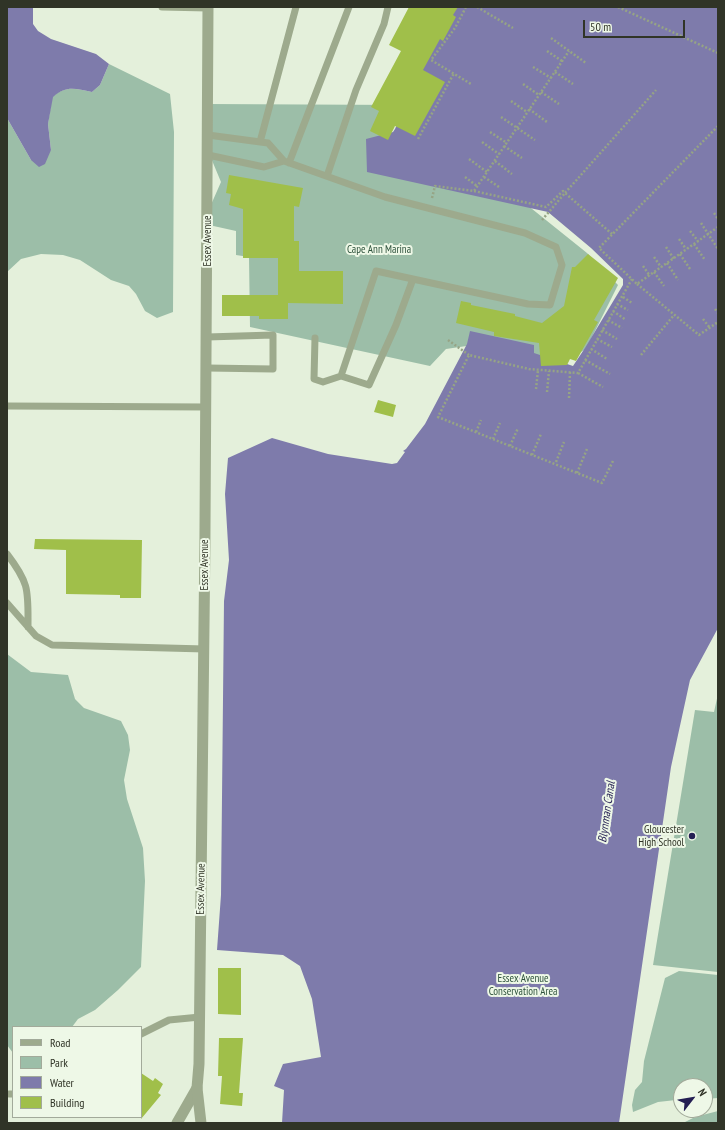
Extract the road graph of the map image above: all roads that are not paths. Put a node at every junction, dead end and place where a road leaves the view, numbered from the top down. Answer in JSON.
{"nodes":[{"id":1,"x":164,"y":7,"type":"edge"},
{"id":2,"x":296,"y":7,"type":"edge"},
{"id":3,"x":349,"y":7,"type":"edge"},
{"id":4,"x":388,"y":7,"type":"edge"},
{"id":5,"x":208,"y":8,"type":"edge"},
{"id":6,"x":208,"y":135,"type":"junction"},
{"id":7,"x":260,"y":142,"type":"junction"},
{"id":8,"x":208,"y":155,"type":"junction"},
{"id":9,"x":287,"y":162,"type":"junction"},
{"id":10,"x":327,"y":176,"type":"junction"},
{"id":11,"x":413,"y":279,"type":"junction"},
{"id":12,"x":207,"y":337,"type":"junction"},
{"id":13,"x":315,"y":338,"type":"dead end"},
{"id":14,"x":207,"y":368,"type":"junction"},
{"id":15,"x":341,"y":376,"type":"junction"},
{"id":16,"x":7,"y":406,"type":"edge"},
{"id":17,"x":207,"y":407,"type":"junction"},
{"id":18,"x":7,"y":554,"type":"edge"},
{"id":19,"x":7,"y":603,"type":"edge"},
{"id":20,"x":28,"y":627,"type":"junction"},
{"id":21,"x":204,"y":649,"type":"junction"},
{"id":22,"x":200,"y":1017,"type":"junction"},
{"id":23,"x":142,"y":1034,"type":"edge"},
{"id":24,"x":197,"y":1088,"type":"junction"},
{"id":25,"x":177,"y":1123,"type":"edge"},
{"id":26,"x":201,"y":1123,"type":"edge"}],
"edges":[{"from":1,"to":5,"type":"lane"},
{"from":2,"to":7,"type":"lane"},
{"from":3,"to":9,"type":"lane"},
{"from":4,"to":10,"type":"lane"},
{"from":5,"to":6,"type":"street","name":"Essex Avenue"},
{"from":6,"to":7,"type":"lane"},
{"from":6,"to":8,"type":"street","name":"Essex Avenue"},
{"from":7,"to":9,"type":"lane"},
{"from":8,"to":9,"type":"lane"},
{"from":8,"to":12,"type":"street","name":"Essex Avenue"},
{"from":9,"to":10,"type":"lane"},
{"from":10,"to":11,"type":"lane"},
{"from":11,"to":15,"type":"lane"},
{"from":11,"to":15,"type":"lane"},
{"from":12,"to":14,"type":"street","name":"Essex Avenue"},
{"from":12,"to":14,"type":"lane"},
{"from":13,"to":15,"type":"lane"},
{"from":14,"to":17,"type":"street","name":"Essex Avenue"},
{"from":16,"to":17,"type":"lane"},
{"from":17,"to":21,"type":"street","name":"Essex Avenue"},
{"from":18,"to":20,"type":"lane"},
{"from":19,"to":20,"type":"lane"},
{"from":20,"to":21,"type":"lane"},
{"from":21,"to":22,"type":"street","name":"Essex Avenue"},
{"from":22,"to":23,"type":"lane"},
{"from":22,"to":24,"type":"street","name":"Essex Avenue"},
{"from":24,"to":25,"type":"street"},
{"from":24,"to":26,"type":"street","name":"Essex Avenue"}]}
